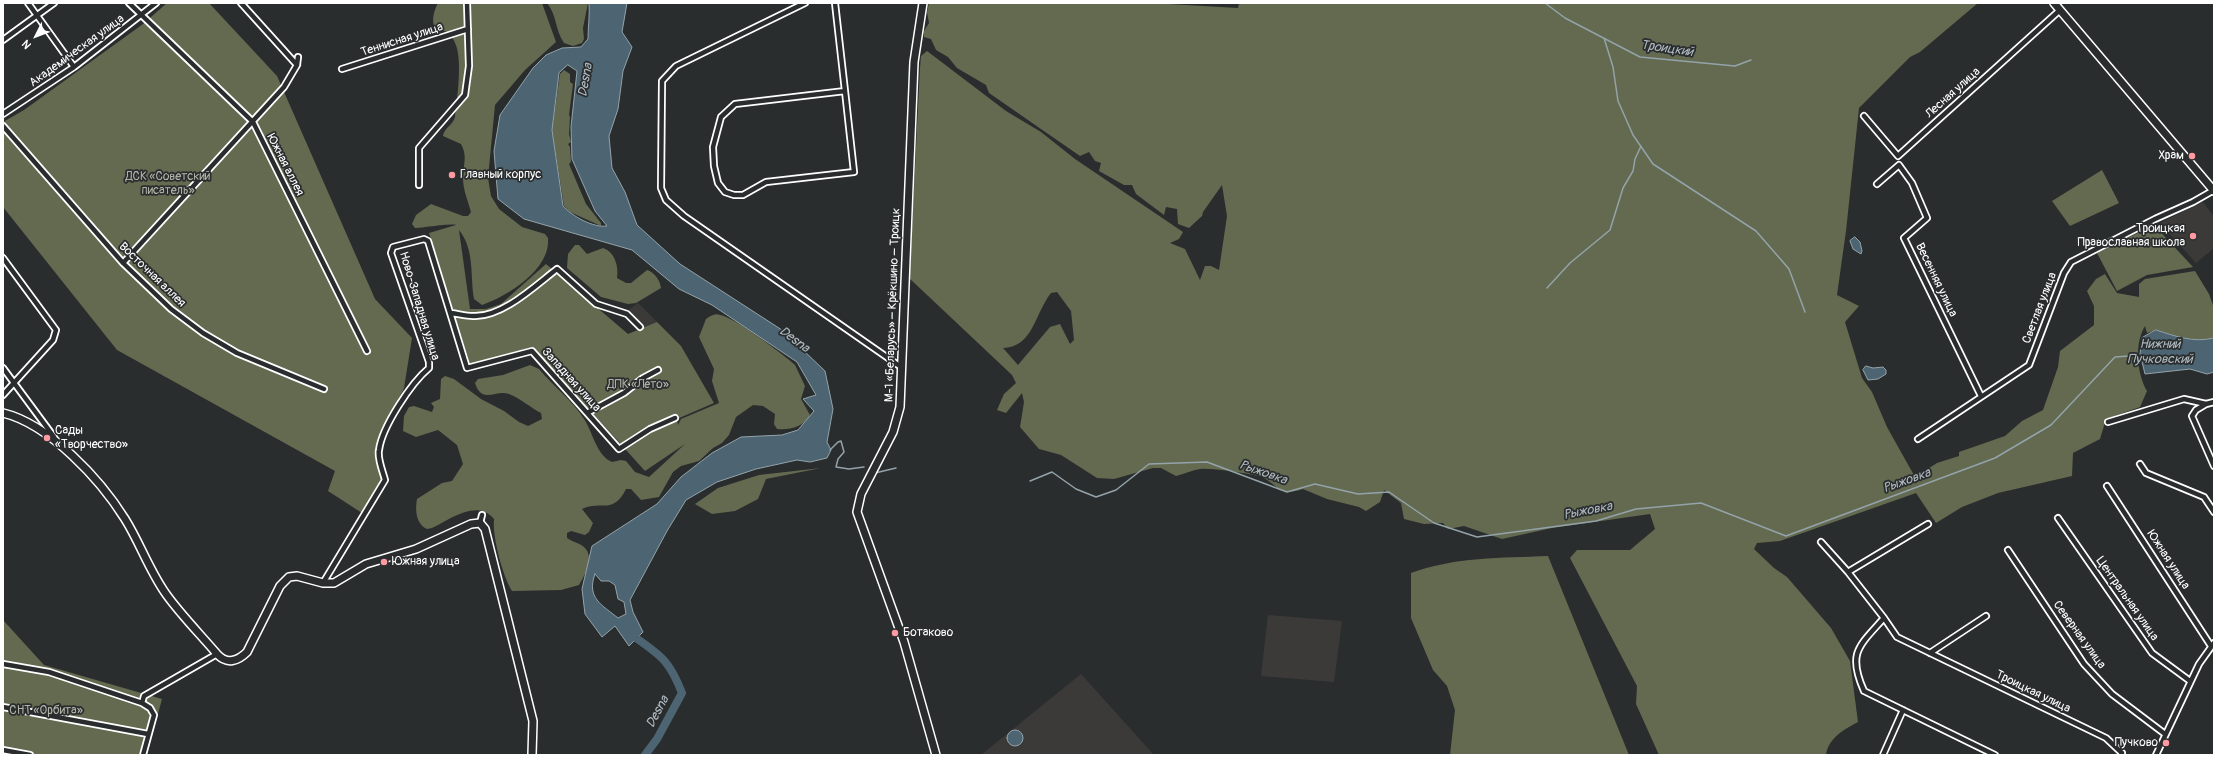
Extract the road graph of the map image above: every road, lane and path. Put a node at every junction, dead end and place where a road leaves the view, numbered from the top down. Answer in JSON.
{"nodes":[{"id":1,"x":28,"y":3,"type":"edge"},
{"id":2,"x":54,"y":3,"type":"edge"},
{"id":3,"x":129,"y":3,"type":"edge"},
{"id":4,"x":156,"y":3,"type":"edge"},
{"id":5,"x":241,"y":3,"type":"edge"},
{"id":6,"x":467,"y":3,"type":"edge"},
{"id":7,"x":805,"y":3,"type":"edge"},
{"id":8,"x":835,"y":3,"type":"edge"},
{"id":9,"x":923,"y":3,"type":"edge"},
{"id":10,"x":2054,"y":3,"type":"edge"},
{"id":11,"x":2060,"y":10,"type":"junction"},
{"id":12,"x":37,"y":16,"type":"junction"},
{"id":13,"x":143,"y":18,"type":"junction"},
{"id":14,"x":468,"y":29,"type":"junction"},
{"id":15,"x":3,"y":40,"type":"edge"},
{"id":16,"x":298,"y":57,"type":"dead end"},
{"id":17,"x":297,"y":66,"type":"junction"},
{"id":18,"x":74,"y":67,"type":"junction"},
{"id":19,"x":342,"y":69,"type":"dead end"},
{"id":20,"x":845,"y":91,"type":"junction"},
{"id":21,"x":3,"y":114,"type":"edge"},
{"id":22,"x":1864,"y":116,"type":"dead end"},
{"id":23,"x":253,"y":122,"type":"junction"},
{"id":24,"x":3,"y":126,"type":"edge"},
{"id":25,"x":1877,"y":184,"type":"dead end"},
{"id":26,"x":419,"y":185,"type":"dead end"},
{"id":27,"x":2214,"y":190,"type":"edge"},
{"id":28,"x":3,"y":258,"type":"edge"},
{"id":29,"x":123,"y":263,"type":"junction"},
{"id":30,"x":452,"y":313,"type":"junction"},
{"id":31,"x":640,"y":327,"type":"dead end"},
{"id":32,"x":367,"y":351,"type":"dead end"},
{"id":33,"x":902,"y":367,"type":"junction"},
{"id":34,"x":3,"y":368,"type":"edge"},
{"id":35,"x":658,"y":370,"type":"dead end"},
{"id":36,"x":14,"y":383,"type":"junction"},
{"id":37,"x":324,"y":390,"type":"dead end"},
{"id":38,"x":3,"y":395,"type":"edge"},
{"id":39,"x":1982,"y":396,"type":"junction"},
{"id":40,"x":2214,"y":402,"type":"edge"},
{"id":41,"x":2206,"y":404,"type":"junction"},
{"id":42,"x":3,"y":413,"type":"edge"},
{"id":43,"x":587,"y":413,"type":"junction"},
{"id":44,"x":675,"y":418,"type":"dead end"},
{"id":45,"x":2108,"y":422,"type":"dead end"},
{"id":46,"x":55,"y":439,"type":"junction"},
{"id":47,"x":1918,"y":439,"type":"dead end"},
{"id":48,"x":2140,"y":464,"type":"dead end"},
{"id":49,"x":2214,"y":466,"type":"edge"},
{"id":50,"x":2107,"y":486,"type":"dead end"},
{"id":51,"x":2214,"y":512,"type":"edge"},
{"id":52,"x":482,"y":515,"type":"dead end"},
{"id":53,"x":2058,"y":518,"type":"dead end"},
{"id":54,"x":480,"y":523,"type":"junction"},
{"id":55,"x":1928,"y":524,"type":"dead end"},
{"id":56,"x":1822,"y":542,"type":"dead end"},
{"id":57,"x":2008,"y":550,"type":"dead end"},
{"id":58,"x":1848,"y":572,"type":"junction"},
{"id":59,"x":323,"y":583,"type":"junction"},
{"id":60,"x":1986,"y":616,"type":"dead end"},
{"id":61,"x":1884,"y":618,"type":"junction"},
{"id":62,"x":2212,"y":644,"type":"edge"},
{"id":63,"x":1930,"y":653,"type":"junction"},
{"id":64,"x":217,"y":654,"type":"junction"},
{"id":65,"x":3,"y":664,"type":"edge"},
{"id":66,"x":2190,"y":681,"type":"junction"},
{"id":67,"x":142,"y":702,"type":"junction"},
{"id":68,"x":3,"y":707,"type":"edge"},
{"id":69,"x":1903,"y":710,"type":"junction"},
{"id":70,"x":148,"y":734,"type":"junction"},
{"id":71,"x":2166,"y":734,"type":"junction"},
{"id":72,"x":3,"y":750,"type":"edge"},
{"id":73,"x":30,"y":755,"type":"edge"},
{"id":74,"x":143,"y":755,"type":"edge"},
{"id":75,"x":532,"y":755,"type":"edge"},
{"id":76,"x":936,"y":755,"type":"edge"},
{"id":77,"x":1883,"y":755,"type":"edge"},
{"id":78,"x":1995,"y":755,"type":"edge"},
{"id":79,"x":2121,"y":755,"type":"edge"},
{"id":80,"x":2156,"y":755,"type":"edge"}],
"edges":[{"from":1,"to":12,"type":"street"},
{"from":2,"to":12,"type":"street"},
{"from":3,"to":13,"type":"street","name":"Южная аллея"},
{"from":4,"to":13,"type":"street","name":"Академическая улица"},
{"from":5,"to":17,"type":"street"},
{"from":6,"to":14,"type":"street"},
{"from":7,"to":33,"type":"street"},
{"from":8,"to":20,"type":"street"},
{"from":9,"to":33,"type":"street","name":"М-1 «Беларусь» – Крёкшино – Троицк"},
{"from":10,"to":11,"type":"street"},
{"from":11,"to":22,"type":"street","name":"Лесная улица"},
{"from":11,"to":27,"type":"street"},
{"from":12,"to":15,"type":"street"},
{"from":12,"to":18,"type":"street"},
{"from":13,"to":18,"type":"street","name":"Академическая улица"},
{"from":13,"to":23,"type":"street","name":"Южная аллея"},
{"from":14,"to":19,"type":"street","name":"Теннисная улица"},
{"from":14,"to":26,"type":"street"},
{"from":16,"to":17,"type":"street"},
{"from":17,"to":23,"type":"street"},
{"from":18,"to":21,"type":"street","name":"Академическая улица"},
{"from":20,"to":20,"type":"street"},
{"from":23,"to":29,"type":"street"},
{"from":23,"to":32,"type":"street","name":"Южная аллея"},
{"from":24,"to":29,"type":"street","name":"Восточная аллея"},
{"from":25,"to":39,"type":"street","name":"Весенняя улица"},
{"from":27,"to":39,"type":"street","name":"Светлая улица"},
{"from":28,"to":36,"type":"street"},
{"from":29,"to":37,"type":"street","name":"Восточная аллея"},
{"from":30,"to":31,"type":"street"},
{"from":30,"to":43,"type":"street","name":"Западная улица"},
{"from":30,"to":59,"type":"street","name":"Ново-Западная улица"},
{"from":33,"to":76,"type":"street","name":"М-1 «Беларусь» – Крёкшино – Троицк"},
{"from":34,"to":36,"type":"street"},
{"from":35,"to":43,"type":"street"},
{"from":36,"to":38,"type":"street"},
{"from":36,"to":46,"type":"street"},
{"from":39,"to":47,"type":"street","name":"Светлая улица"},
{"from":40,"to":41,"type":"street"},
{"from":41,"to":45,"type":"street"},
{"from":41,"to":49,"type":"street"},
{"from":42,"to":46,"type":"street"},
{"from":43,"to":44,"type":"street","name":"Западная улица"},
{"from":46,"to":64,"type":"street"},
{"from":48,"to":51,"type":"street"},
{"from":50,"to":62,"type":"street","name":"Южная улица"},
{"from":52,"to":54,"type":"street"},
{"from":53,"to":66,"type":"street","name":"Центральная улица"},
{"from":54,"to":59,"type":"street"},
{"from":54,"to":75,"type":"street"},
{"from":55,"to":58,"type":"street"},
{"from":56,"to":58,"type":"street","name":"Троицкая улица"},
{"from":57,"to":71,"type":"street","name":"Северная улица"},
{"from":58,"to":61,"type":"street","name":"Троицкая улица"},
{"from":59,"to":64,"type":"street"},
{"from":60,"to":63,"type":"street"},
{"from":61,"to":63,"type":"street","name":"Троицкая улица"},
{"from":61,"to":69,"type":"street"},
{"from":62,"to":66,"type":"street"},
{"from":63,"to":79,"type":"street","name":"Троицкая улица"},
{"from":64,"to":67,"type":"street"},
{"from":65,"to":67,"type":"street"},
{"from":66,"to":71,"type":"street"},
{"from":67,"to":70,"type":"street"},
{"from":68,"to":70,"type":"street"},
{"from":69,"to":77,"type":"street"},
{"from":69,"to":78,"type":"street"},
{"from":70,"to":74,"type":"street"},
{"from":71,"to":80,"type":"street"},
{"from":72,"to":73,"type":"street"}]}
